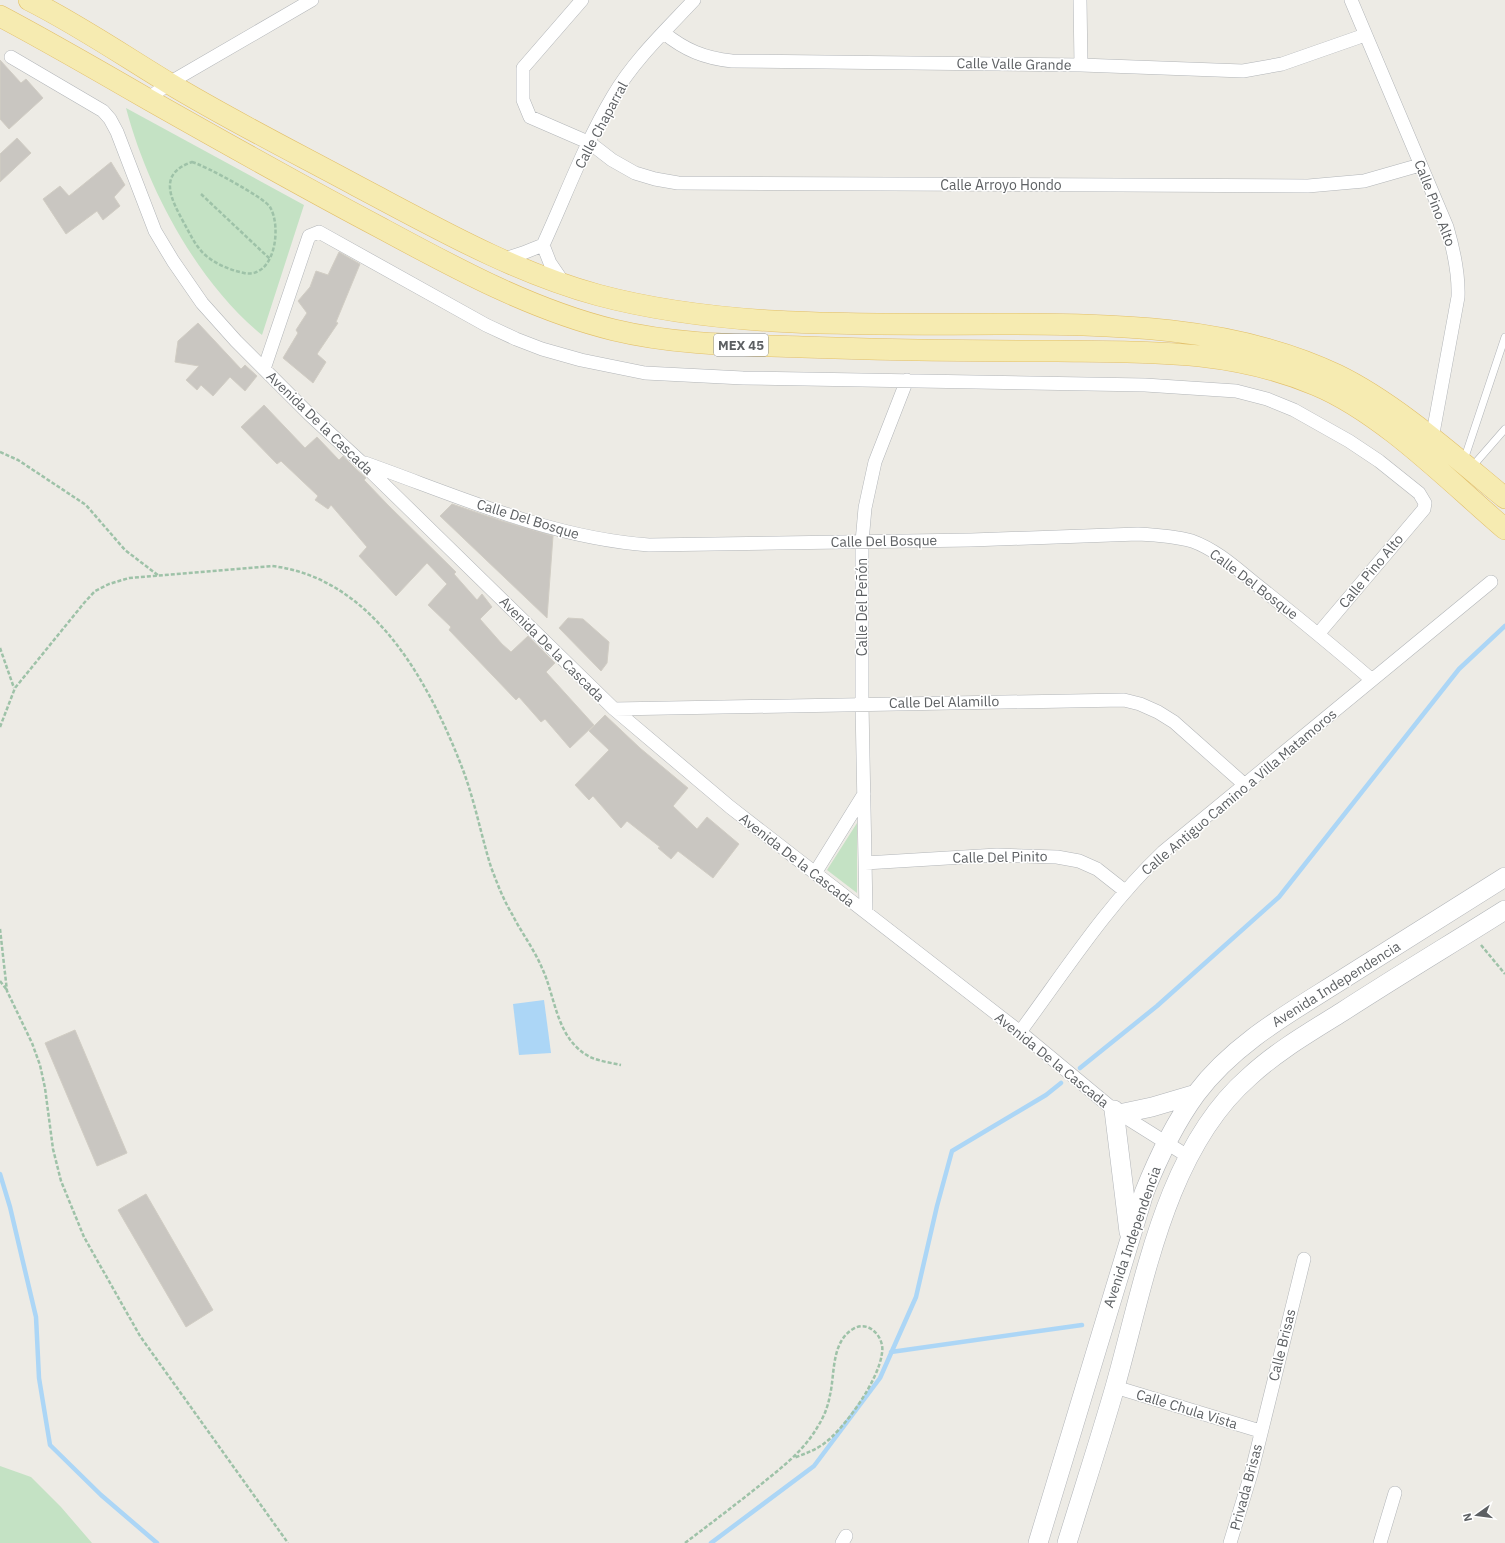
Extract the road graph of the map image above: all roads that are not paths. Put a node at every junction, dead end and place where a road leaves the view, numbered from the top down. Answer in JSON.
{"nodes":[{"id":1,"x":29,"y":0,"type":"edge"},
{"id":2,"x":312,"y":0,"type":"edge"},
{"id":3,"x":582,"y":0,"type":"edge"},
{"id":4,"x":694,"y":0,"type":"edge"},
{"id":5,"x":1080,"y":0,"type":"edge"},
{"id":6,"x":1351,"y":0,"type":"edge"},
{"id":7,"x":0,"y":16,"type":"edge"},
{"id":8,"x":664,"y":32,"type":"junction"},
{"id":9,"x":1365,"y":35,"type":"junction"},
{"id":10,"x":11,"y":57,"type":"dead end"},
{"id":11,"x":1081,"y":65,"type":"junction"},
{"id":12,"x":169,"y":83,"type":"junction"},
{"id":13,"x":148,"y":99,"type":"junction"},
{"id":14,"x":590,"y":143,"type":"junction"},
{"id":15,"x":1420,"y":165,"type":"junction"},
{"id":16,"x":543,"y":245,"type":"junction"},
{"id":17,"x":501,"y":260,"type":"junction"},
{"id":18,"x":566,"y":285,"type":"junction"},
{"id":19,"x":1505,"y":337,"type":"edge"},
{"id":20,"x":264,"y":369,"type":"junction"},
{"id":21,"x":908,"y":380,"type":"junction"},
{"id":22,"x":1505,"y":429,"type":"edge"},
{"id":23,"x":1432,"y":439,"type":"junction"},
{"id":24,"x":361,"y":462,"type":"junction"},
{"id":25,"x":1429,"y":464,"type":"junction"},
{"id":26,"x":1466,"y":467,"type":"junction"},
{"id":27,"x":1505,"y":498,"type":"edge"},
{"id":28,"x":1505,"y":530,"type":"edge"},
{"id":29,"x":862,"y":542,"type":"junction"},
{"id":30,"x":1491,"y":582,"type":"dead end"},
{"id":31,"x":1319,"y":633,"type":"junction"},
{"id":32,"x":1372,"y":680,"type":"junction"},
{"id":33,"x":862,"y":704,"type":"junction"},
{"id":34,"x":614,"y":709,"type":"junction"},
{"id":35,"x":1245,"y":785,"type":"junction"},
{"id":36,"x":864,"y":794,"type":"junction"},
{"id":37,"x":865,"y":863,"type":"junction"},
{"id":38,"x":815,"y":873,"type":"junction"},
{"id":39,"x":1505,"y":877,"type":"edge"},
{"id":40,"x":1125,"y":891,"type":"junction"},
{"id":41,"x":1505,"y":910,"type":"edge"},
{"id":42,"x":866,"y":912,"type":"junction"},
{"id":43,"x":1020,"y":1032,"type":"junction"},
{"id":44,"x":1196,"y":1094,"type":"junction"},
{"id":45,"x":1116,"y":1112,"type":"junction"},
{"id":46,"x":1166,"y":1143,"type":"junction"},
{"id":47,"x":1189,"y":1157,"type":"junction"},
{"id":48,"x":1130,"y":1237,"type":"junction"},
{"id":49,"x":1304,"y":1259,"type":"dead end"},
{"id":50,"x":1115,"y":1387,"type":"junction"},
{"id":51,"x":1260,"y":1431,"type":"junction"},
{"id":52,"x":1394,"y":1494,"type":"dead end"},
{"id":53,"x":1038,"y":1543,"type":"edge"},
{"id":54,"x":1067,"y":1543,"type":"edge"},
{"id":55,"x":1230,"y":1543,"type":"edge"},
{"id":56,"x":1380,"y":1543,"type":"edge"}],
"edges":[{"from":1,"to":12,"type":"main road","number":"MEX 45"},
{"from":2,"to":12,"type":"street"},
{"from":3,"to":14,"type":"street","name":"Calle Arroyo Hondo"},
{"from":4,"to":8,"type":"street","name":"Calle Chaparral"},
{"from":5,"to":11,"type":"street"},
{"from":6,"to":9,"type":"street","name":"Calle Pino Alto"},
{"from":7,"to":13,"type":"main road","number":"MEX 45"},
{"from":8,"to":11,"type":"street","name":"Calle Valle Grande"},
{"from":8,"to":14,"type":"street","name":"Calle Chaparral"},
{"from":9,"to":11,"type":"street","name":"Calle Valle Grande"},
{"from":9,"to":15,"type":"street","name":"Calle Pino Alto"},
{"from":10,"to":20,"type":"street","name":"Avenida De la Cascada"},
{"from":12,"to":13,"type":"street"},
{"from":12,"to":17,"type":"main road","number":"MEX 45"},
{"from":13,"to":25,"type":"main road","number":"MEX 45"},
{"from":14,"to":15,"type":"street","name":"Calle Arroyo Hondo"},
{"from":14,"to":16,"type":"street","name":"Calle Chaparral"},
{"from":15,"to":23,"type":"street","name":"Calle Pino Alto"},
{"from":16,"to":17,"type":"street"},
{"from":16,"to":18,"type":"street"},
{"from":17,"to":18,"type":"main road","number":"MEX 45"},
{"from":18,"to":23,"type":"main road","number":"MEX 45"},
{"from":19,"to":26,"type":"lane"},
{"from":20,"to":21,"type":"street"},
{"from":20,"to":24,"type":"street","name":"Avenida De la Cascada"},
{"from":21,"to":29,"type":"street","name":"Calle Del Peñón"},
{"from":21,"to":31,"type":"street","name":"Calle Pino Alto"},
{"from":22,"to":26,"type":"lane"},
{"from":23,"to":25,"type":"street","name":"Calle Pino Alto"},
{"from":23,"to":26,"type":"main road","number":"MEX 45"},
{"from":24,"to":29,"type":"street","name":"Calle Del Bosque"},
{"from":24,"to":34,"type":"street","name":"Avenida De la Cascada"},
{"from":25,"to":28,"type":"main road","number":"MEX 45"},
{"from":26,"to":27,"type":"main road","number":"MEX 45"},
{"from":29,"to":31,"type":"street","name":"Calle Del Bosque"},
{"from":29,"to":33,"type":"street","name":"Calle Del Peñón"},
{"from":30,"to":32,"type":"street","name":"Calle Antiguo Camino a Villa Matamoros"},
{"from":31,"to":32,"type":"street","name":"Calle Del Bosque"},
{"from":32,"to":35,"type":"street","name":"Calle Antiguo Camino a Villa Matamoros"},
{"from":33,"to":34,"type":"street","name":"Calle Del Alamillo"},
{"from":33,"to":35,"type":"street","name":"Calle Del Alamillo"},
{"from":33,"to":36,"type":"street","name":"Calle Del Peñón"},
{"from":34,"to":38,"type":"street","name":"Avenida De la Cascada"},
{"from":35,"to":40,"type":"street","name":"Calle Antiguo Camino a Villa Matamoros"},
{"from":36,"to":37,"type":"street","name":"Calle Del Peñón"},
{"from":36,"to":38,"type":"street"},
{"from":37,"to":40,"type":"street","name":"Calle Del Pinito"},
{"from":37,"to":42,"type":"street","name":"Calle Del Peñón"},
{"from":38,"to":42,"type":"street","name":"Avenida De la Cascada"},
{"from":39,"to":44,"type":"main road","name":"Avenida Independencia"},
{"from":40,"to":43,"type":"street","name":"Calle Antiguo Camino a Villa Matamoros"},
{"from":41,"to":47,"type":"main road","name":"Avenida Independencia"},
{"from":42,"to":43,"type":"street","name":"Avenida De la Cascada"},
{"from":43,"to":45,"type":"street","name":"Avenida De la Cascada"},
{"from":44,"to":45,"type":"main road"},
{"from":44,"to":46,"type":"main road","name":"Avenida Independencia"},
{"from":45,"to":46,"type":"street","name":"Avenida De la Cascada"},
{"from":45,"to":48,"type":"main road"},
{"from":46,"to":47,"type":"street","name":"Avenida De la Cascada"},
{"from":46,"to":48,"type":"main road","name":"Avenida Independencia"},
{"from":47,"to":50,"type":"main road","name":"Avenida Independencia"},
{"from":48,"to":53,"type":"main road","name":"Avenida Independencia"},
{"from":49,"to":51,"type":"street","name":"Calle Brisas"},
{"from":50,"to":51,"type":"street","name":"Calle Chula Vista"},
{"from":50,"to":54,"type":"main road","name":"Avenida Independencia"},
{"from":51,"to":55,"type":"street","name":"Privada Brisas"},
{"from":52,"to":56,"type":"street"}]}
